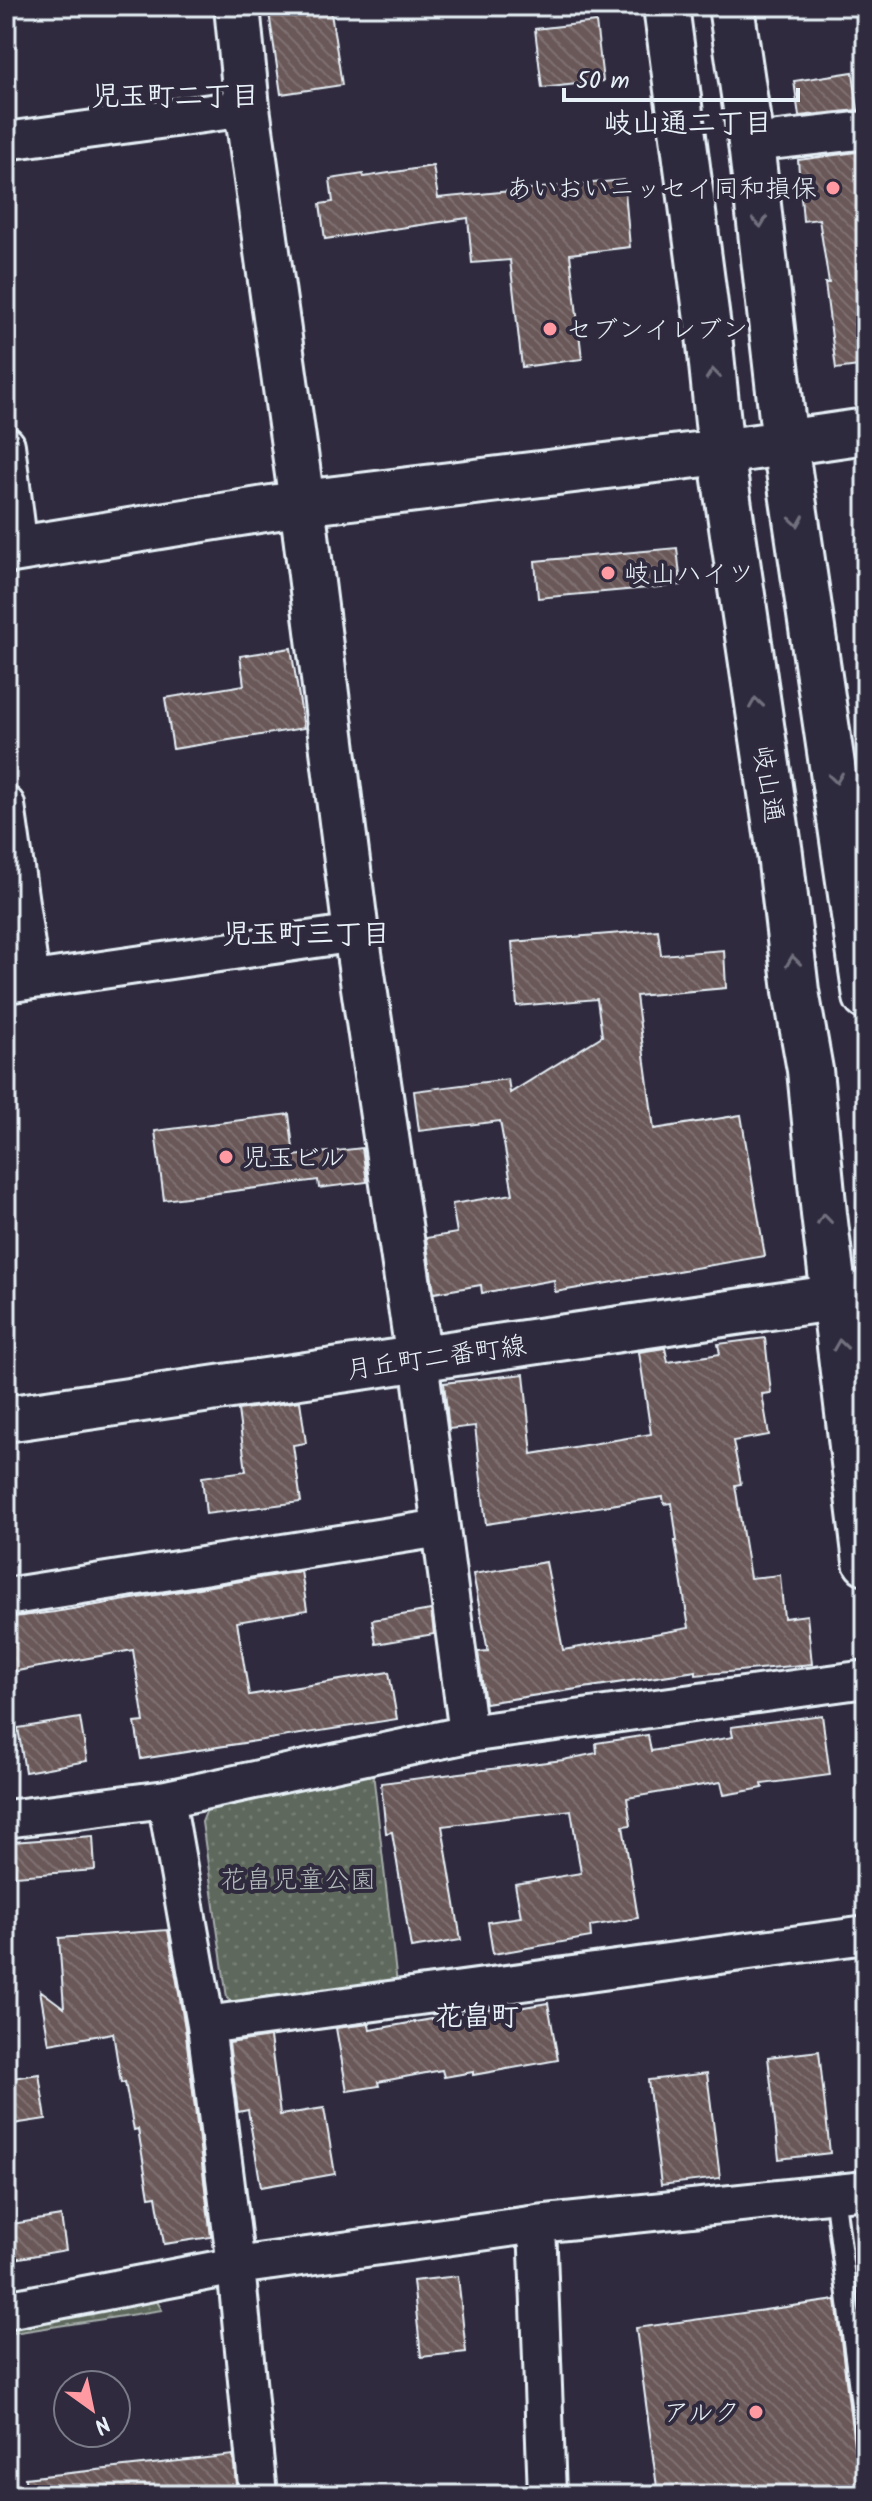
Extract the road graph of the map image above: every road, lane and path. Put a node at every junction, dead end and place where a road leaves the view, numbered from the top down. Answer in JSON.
{"nodes":[{"id":1,"x":237,"y":6,"type":"edge"},
{"id":2,"x":666,"y":6,"type":"edge"},
{"id":3,"x":731,"y":6,"type":"edge"},
{"id":4,"x":247,"y":108,"type":"junction"},
{"id":5,"x":866,"y":130,"type":"edge"},
{"id":6,"x":6,"y":141,"type":"edge"},
{"id":7,"x":751,"y":143,"type":"junction"},
{"id":8,"x":866,"y":431,"type":"edge"},
{"id":9,"x":785,"y":444,"type":"junction"},
{"id":10,"x":6,"y":445,"type":"edge"},
{"id":11,"x":721,"y":452,"type":"junction"},
{"id":12,"x":302,"y":503,"type":"junction"},
{"id":13,"x":12,"y":550,"type":"edge"},
{"id":14,"x":6,"y":805,"type":"edge"},
{"id":15,"x":356,"y":933,"type":"junction"},
{"id":16,"x":18,"y":982,"type":"edge"},
{"id":17,"x":866,"y":997,"type":"edge"},
{"id":18,"x":850,"y":1294,"type":"edge"},
{"id":19,"x":419,"y":1360,"type":"junction"},
{"id":20,"x":6,"y":1419,"type":"edge"},
{"id":21,"x":441,"y":1528,"type":"junction"},
{"id":22,"x":866,"y":1562,"type":"edge"},
{"id":23,"x":6,"y":1597,"type":"edge"},
{"id":24,"x":866,"y":1679,"type":"edge"},
{"id":25,"x":468,"y":1734,"type":"junction"},
{"id":26,"x":166,"y":1799,"type":"junction"},
{"id":27,"x":6,"y":1819,"type":"edge"},
{"id":28,"x":866,"y":1935,"type":"edge"},
{"id":29,"x":206,"y":2025,"type":"junction"},
{"id":30,"x":850,"y":2191,"type":"edge"},
{"id":31,"x":537,"y":2224,"type":"junction"},
{"id":32,"x":236,"y":2266,"type":"junction"},
{"id":33,"x":6,"y":2310,"type":"edge"},
{"id":34,"x":866,"y":2443,"type":"edge"},
{"id":35,"x":258,"y":2495,"type":"edge"},
{"id":36,"x":547,"y":2495,"type":"edge"}],
"edges":[{"from":1,"to":4,"type":"street"},
{"from":11,"to":2,"type":"street","name":"岐山通","one_way":true},
{"from":3,"to":7,"type":"street"},
{"from":4,"to":6,"type":"street"},
{"from":4,"to":12,"type":"street"},
{"from":5,"to":7,"type":"street"},
{"from":7,"to":9,"type":"street","one_way":true},
{"from":8,"to":9,"type":"street"},
{"from":9,"to":11,"type":"street"},
{"from":9,"to":17,"type":"street","one_way":true},
{"from":10,"to":13,"type":"street"},
{"from":11,"to":12,"type":"street"},
{"from":18,"to":11,"type":"street","name":"岐山通","one_way":true},
{"from":12,"to":13,"type":"street"},
{"from":12,"to":15,"type":"street"},
{"from":14,"to":16,"type":"street"},
{"from":15,"to":16,"type":"street"},
{"from":15,"to":19,"type":"street"},
{"from":18,"to":19,"type":"street","name":"月丘町二番町線"},
{"from":22,"to":18,"type":"street","name":"岐山通","one_way":true},
{"from":19,"to":20,"type":"street","name":"月丘町二番町線"},
{"from":19,"to":21,"type":"street"},
{"from":21,"to":23,"type":"street"},
{"from":21,"to":25,"type":"street"},
{"from":24,"to":25,"type":"street"},
{"from":25,"to":26,"type":"street"},
{"from":26,"to":27,"type":"street"},
{"from":26,"to":29,"type":"street"},
{"from":28,"to":29,"type":"street"},
{"from":29,"to":32,"type":"street"},
{"from":30,"to":31,"type":"street"},
{"from":30,"to":34,"type":"lane"},
{"from":31,"to":32,"type":"street"},
{"from":31,"to":36,"type":"street"},
{"from":32,"to":33,"type":"street"},
{"from":32,"to":35,"type":"street"}]}
